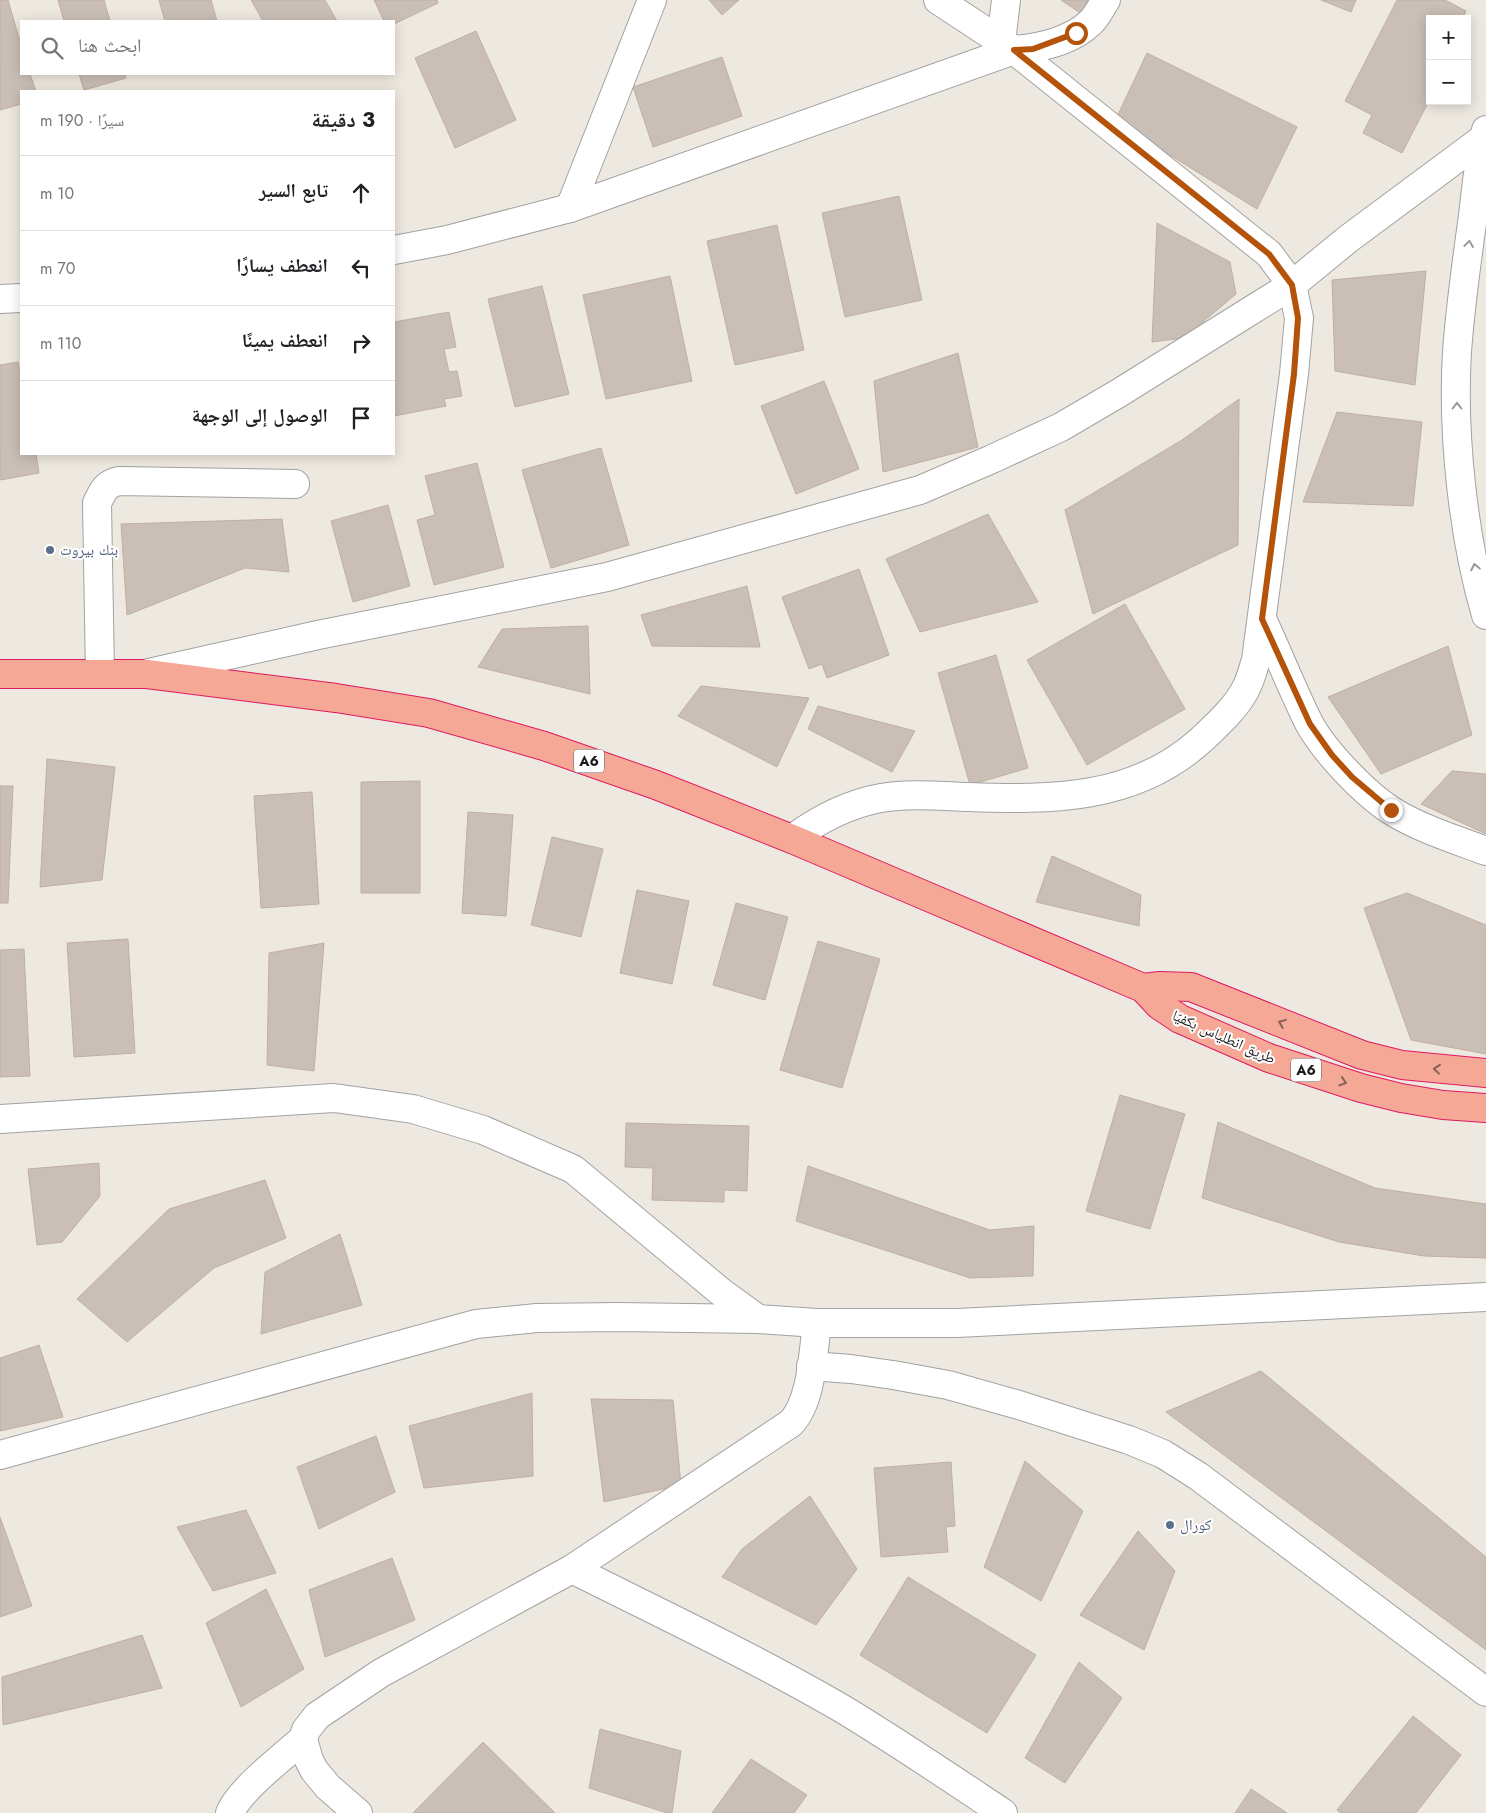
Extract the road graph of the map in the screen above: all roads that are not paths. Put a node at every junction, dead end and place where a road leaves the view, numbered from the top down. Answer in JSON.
{"nodes":[{"id":1,"x":652,"y":0,"type":"edge"},
{"id":2,"x":938,"y":0,"type":"edge"},
{"id":3,"x":1006,"y":0,"type":"edge"},
{"id":4,"x":1106,"y":0,"type":"edge"},
{"id":5,"x":1008,"y":46,"type":"junction"},
{"id":6,"x":1485,"y":135,"type":"edge"},
{"id":7,"x":570,"y":208,"type":"junction"},
{"id":8,"x":395,"y":250,"type":"edge"},
{"id":9,"x":1292,"y":285,"type":"junction"},
{"id":10,"x":20,"y":298,"type":"edge"},
{"id":11,"x":0,"y":299,"type":"edge"},
{"id":12,"x":295,"y":484,"type":"dead end"},
{"id":13,"x":1486,"y":614,"type":"edge"},
{"id":14,"x":1262,"y":619,"type":"junction"},
{"id":15,"x":0,"y":674,"type":"edge"},
{"id":16,"x":100,"y":674,"type":"junction"},
{"id":17,"x":147,"y":674,"type":"junction"},
{"id":18,"x":792,"y":839,"type":"junction"},
{"id":19,"x":1486,"y":851,"type":"edge"},
{"id":20,"x":1143,"y":988,"type":"junction"},
{"id":21,"x":1486,"y":1073,"type":"edge"},
{"id":22,"x":1486,"y":1108,"type":"edge"},
{"id":23,"x":0,"y":1119,"type":"edge"},
{"id":24,"x":1486,"y":1297,"type":"edge"},
{"id":25,"x":758,"y":1319,"type":"junction"},
{"id":26,"x":817,"y":1323,"type":"junction"},
{"id":27,"x":811,"y":1366,"type":"junction"},
{"id":28,"x":0,"y":1455,"type":"edge"},
{"id":29,"x":572,"y":1569,"type":"junction"},
{"id":30,"x":1486,"y":1692,"type":"edge"},
{"id":31,"x":303,"y":1738,"type":"junction"},
{"id":32,"x":230,"y":1813,"type":"edge"},
{"id":33,"x":358,"y":1813,"type":"edge"},
{"id":34,"x":1003,"y":1813,"type":"edge"}],
"edges":[{"from":1,"to":7,"type":"street"},
{"from":2,"to":5,"type":"street"},
{"from":3,"to":5,"type":"street"},
{"from":4,"to":5,"type":"street"},
{"from":5,"to":7,"type":"street"},
{"from":5,"to":9,"type":"street"},
{"from":6,"to":9,"type":"street"},
{"from":13,"to":6,"type":"street","one_way":true},
{"from":7,"to":8,"type":"street"},
{"from":9,"to":14,"type":"street"},
{"from":9,"to":17,"type":"street"},
{"from":10,"to":11,"type":"street"},
{"from":12,"to":16,"type":"street"},
{"from":14,"to":18,"type":"street"},
{"from":14,"to":19,"type":"street"},
{"from":15,"to":16,"type":"highway","number":"A6"},
{"from":16,"to":17,"type":"highway","number":"A6"},
{"from":17,"to":18,"type":"highway","number":"A6"},
{"from":18,"to":20,"type":"highway","number":"A6"},
{"from":21,"to":20,"type":"highway","name":"طريق انطلياس بكفيّا","number":"A6","one_way":true},
{"from":20,"to":22,"type":"highway","name":"طريق انطلياس بكفيّا","number":"A6","one_way":true},
{"from":23,"to":25,"type":"street"},
{"from":24,"to":26,"type":"street"},
{"from":25,"to":26,"type":"street"},
{"from":25,"to":28,"type":"street"},
{"from":26,"to":27,"type":"street"},
{"from":27,"to":29,"type":"street"},
{"from":27,"to":30,"type":"street"},
{"from":29,"to":31,"type":"street"},
{"from":29,"to":34,"type":"street"},
{"from":31,"to":32,"type":"street"},
{"from":31,"to":33,"type":"street"}]}
